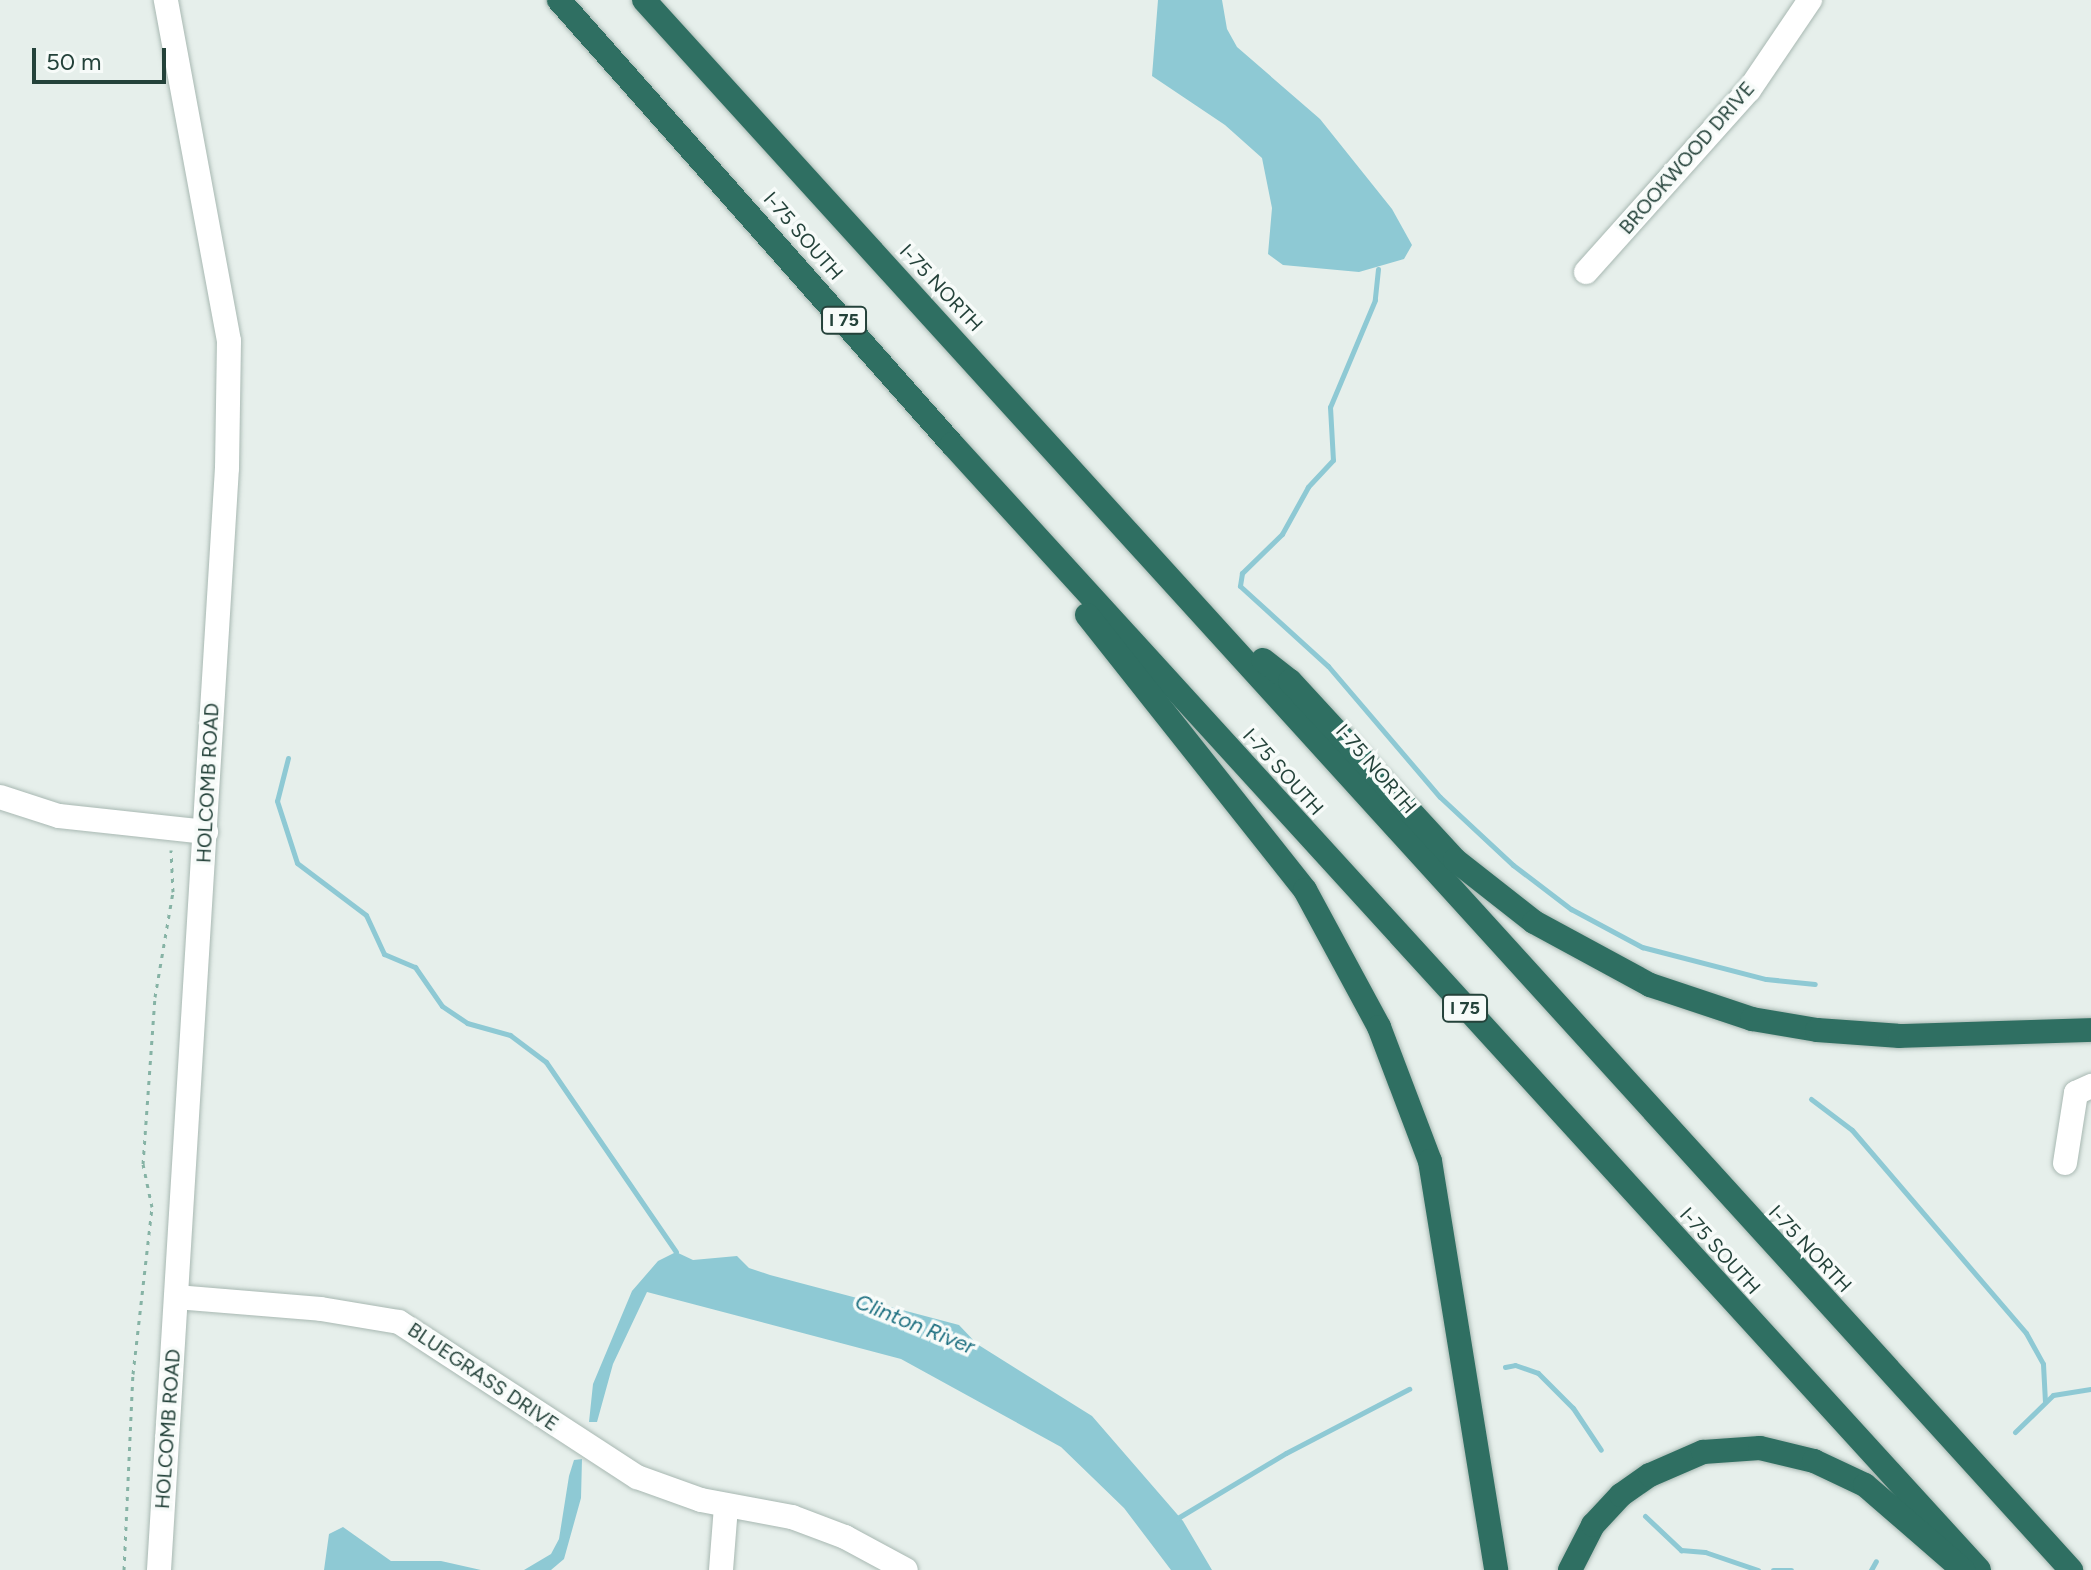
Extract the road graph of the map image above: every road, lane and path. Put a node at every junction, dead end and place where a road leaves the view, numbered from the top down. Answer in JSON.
{"nodes":[{"id":1,"x":166,"y":0,"type":"edge"},
{"id":2,"x":559,"y":0,"type":"edge"},
{"id":3,"x":644,"y":0,"type":"edge"},
{"id":4,"x":1810,"y":0,"type":"edge"},
{"id":5,"x":1586,"y":272,"type":"dead end"},
{"id":6,"x":952,"y":444,"type":"junction"},
{"id":7,"x":1215,"y":623,"type":"junction"},
{"id":8,"x":0,"y":797,"type":"edge"},
{"id":9,"x":170,"y":829,"type":"junction"},
{"id":10,"x":206,"y":832,"type":"junction"},
{"id":11,"x":2091,"y":1030,"type":"edge"},
{"id":12,"x":2091,"y":1086,"type":"edge"},
{"id":13,"x":2065,"y":1163,"type":"dead end"},
{"id":14,"x":176,"y":1297,"type":"junction"},
{"id":15,"x":726,"y":1506,"type":"junction"},
{"id":16,"x":124,"y":1570,"type":"edge"},
{"id":17,"x":159,"y":1570,"type":"edge"},
{"id":18,"x":721,"y":1570,"type":"edge"},
{"id":19,"x":906,"y":1570,"type":"edge"},
{"id":20,"x":1496,"y":1570,"type":"edge"},
{"id":21,"x":1570,"y":1570,"type":"edge"},
{"id":22,"x":1963,"y":1570,"type":"edge"},
{"id":23,"x":1979,"y":1570,"type":"edge"},
{"id":24,"x":2071,"y":1570,"type":"edge"}],
"edges":[{"from":1,"to":10,"type":"street","name":"HOLCOMB ROAD"},
{"from":2,"to":6,"type":"highway","name":"I-75 SOUTH","number":"I 75"},
{"from":3,"to":7,"type":"highway","name":"I-75 NORTH"},
{"from":4,"to":5,"type":"street","name":"BROOKWOOD DRIVE"},
{"from":6,"to":20,"type":"highway"},
{"from":6,"to":23,"type":"highway","name":"I-75 SOUTH","number":"I 75"},
{"from":7,"to":11,"type":"highway"},
{"from":7,"to":24,"type":"highway","name":"I-75 NORTH"},
{"from":8,"to":9,"type":"street"},
{"from":9,"to":10,"type":"street"},
{"from":9,"to":16,"type":"path"},
{"from":10,"to":14,"type":"street","name":"HOLCOMB ROAD"},
{"from":12,"to":13,"type":"street"},
{"from":14,"to":15,"type":"street","name":"BLUEGRASS DRIVE"},
{"from":14,"to":17,"type":"street","name":"HOLCOMB ROAD"},
{"from":15,"to":18,"type":"street"},
{"from":15,"to":19,"type":"street","name":"BLUEGRASS DRIVE"},
{"from":21,"to":22,"type":"highway"}]}
